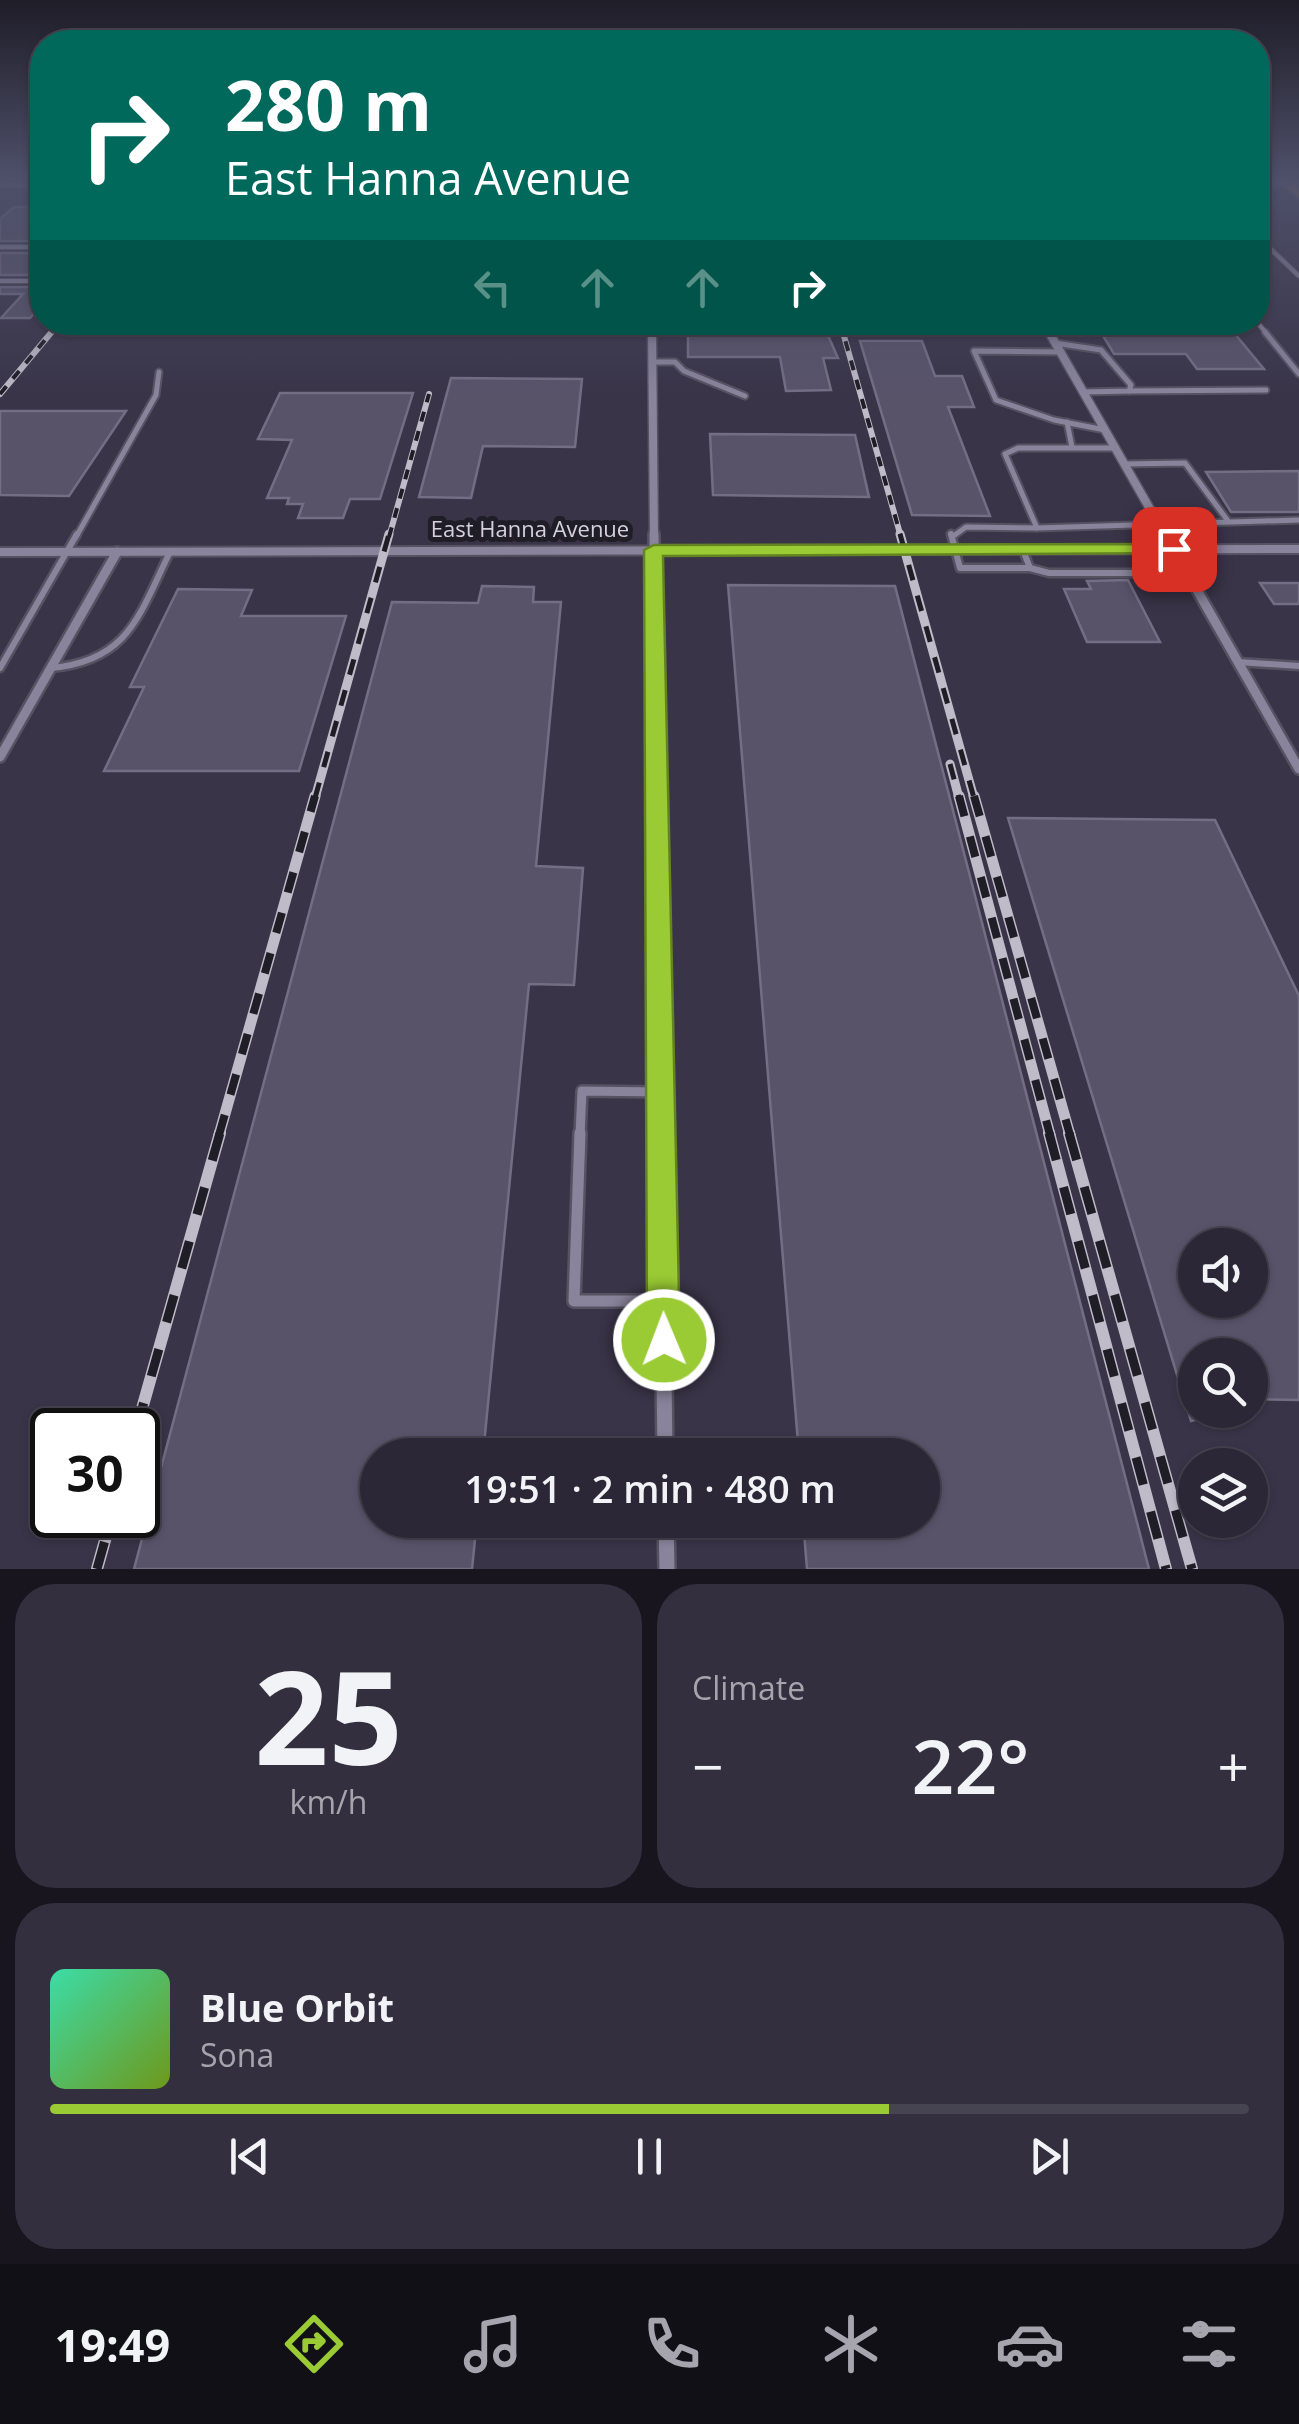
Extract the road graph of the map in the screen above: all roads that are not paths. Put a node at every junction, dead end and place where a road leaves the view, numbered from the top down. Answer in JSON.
{"nodes":[{"id":1,"x":1271,"y":249,"type":"edge"},
{"id":2,"x":1299,"y":276,"type":"edge"},
{"id":3,"x":0,"y":281,"type":"edge"},
{"id":4,"x":30,"y":281,"type":"edge"},
{"id":5,"x":652,"y":335,"type":"edge"},
{"id":6,"x":1050,"y":335,"type":"edge"},
{"id":7,"x":1267,"y":335,"type":"edge"},
{"id":8,"x":1055,"y":344,"type":"junction"},
{"id":9,"x":1060,"y":352,"type":"junction"},
{"id":10,"x":652,"y":362,"type":"junction"},
{"id":11,"x":159,"y":372,"type":"dead end"},
{"id":12,"x":1299,"y":374,"type":"edge"},
{"id":13,"x":1129,"y":390,"type":"junction"},
{"id":14,"x":1266,"y":390,"type":"dead end"},
{"id":15,"x":1083,"y":392,"type":"junction"},
{"id":16,"x":745,"y":396,"type":"dead end"},
{"id":17,"x":1067,"y":422,"type":"junction"},
{"id":18,"x":1105,"y":430,"type":"junction"},
{"id":19,"x":1072,"y":447,"type":"junction"},
{"id":20,"x":1115,"y":448,"type":"junction"},
{"id":21,"x":1124,"y":464,"type":"junction"},
{"id":22,"x":1299,"y":520,"type":"edge"},
{"id":23,"x":1228,"y":521,"type":"junction"},
{"id":24,"x":1160,"y":526,"type":"junction"},
{"id":25,"x":1038,"y":528,"type":"junction"},
{"id":26,"x":1174,"y":549,"type":"junction"},
{"id":27,"x":654,"y":550,"type":"junction"},
{"id":28,"x":953,"y":550,"type":"junction"},
{"id":29,"x":1023,"y":550,"type":"junction"},
{"id":30,"x":1299,"y":550,"type":"edge"},
{"id":31,"x":0,"y":552,"type":"edge"},
{"id":32,"x":68,"y":552,"type":"junction"},
{"id":33,"x":118,"y":552,"type":"junction"},
{"id":34,"x":170,"y":552,"type":"junction"},
{"id":35,"x":1030,"y":568,"type":"junction"},
{"id":36,"x":1187,"y":573,"type":"junction"},
{"id":37,"x":1238,"y":662,"type":"junction"},
{"id":38,"x":1299,"y":666,"type":"edge"},
{"id":39,"x":0,"y":668,"type":"edge"},
{"id":40,"x":51,"y":668,"type":"junction"},
{"id":41,"x":0,"y":757,"type":"edge"},
{"id":42,"x":1299,"y":769,"type":"edge"},
{"id":43,"x":660,"y":1092,"type":"junction"},
{"id":44,"x":663,"y":1301,"type":"junction"},
{"id":45,"x":665,"y":1438,"type":"edge"},
{"id":46,"x":666,"y":1538,"type":"edge"},
{"id":47,"x":666,"y":1569,"type":"edge"}],
"edges":[{"from":1,"to":2,"type":"lane"},
{"from":3,"to":4,"type":"lane"},
{"from":5,"to":10,"type":"street"},
{"from":6,"to":8,"type":"street"},
{"from":7,"to":12,"type":"lane"},
{"from":8,"to":9,"type":"street"},
{"from":8,"to":13,"type":"lane"},
{"from":9,"to":15,"type":"street"},
{"from":9,"to":17,"type":"lane"},
{"from":10,"to":16,"type":"lane"},
{"from":10,"to":27,"type":"street"},
{"from":11,"to":32,"type":"lane"},
{"from":13,"to":14,"type":"lane"},
{"from":13,"to":15,"type":"lane"},
{"from":15,"to":18,"type":"street"},
{"from":17,"to":18,"type":"lane"},
{"from":17,"to":19,"type":"lane"},
{"from":18,"to":20,"type":"street"},
{"from":19,"to":20,"type":"lane"},
{"from":19,"to":25,"type":"lane"},
{"from":20,"to":21,"type":"street"},
{"from":21,"to":23,"type":"lane"},
{"from":21,"to":24,"type":"street"},
{"from":22,"to":23,"type":"lane"},
{"from":23,"to":24,"type":"lane"},
{"from":24,"to":25,"type":"lane"},
{"from":24,"to":26,"type":"street"},
{"from":25,"to":28,"type":"lane"},
{"from":26,"to":29,"type":"street","name":"East Hanna Avenue"},
{"from":26,"to":30,"type":"street","name":"East Hanna Avenue"},
{"from":26,"to":36,"type":"street"},
{"from":27,"to":28,"type":"street","name":"East Hanna Avenue"},
{"from":27,"to":34,"type":"street","name":"East Hanna Avenue"},
{"from":27,"to":43,"type":"street"},
{"from":28,"to":29,"type":"street","name":"East Hanna Avenue"},
{"from":28,"to":35,"type":"lane"},
{"from":29,"to":35,"type":"lane"},
{"from":31,"to":32,"type":"street","name":"East Hanna Avenue"},
{"from":32,"to":33,"type":"street","name":"East Hanna Avenue"},
{"from":32,"to":39,"type":"lane"},
{"from":33,"to":34,"type":"street","name":"East Hanna Avenue"},
{"from":33,"to":40,"type":"street"},
{"from":34,"to":40,"type":"lane"},
{"from":35,"to":36,"type":"lane"},
{"from":36,"to":37,"type":"street"},
{"from":37,"to":38,"type":"lane"},
{"from":37,"to":42,"type":"street"},
{"from":40,"to":41,"type":"street"},
{"from":43,"to":44,"type":"street"},
{"from":43,"to":44,"type":"lane"},
{"from":44,"to":45,"type":"street"},
{"from":46,"to":47,"type":"street"}]}
